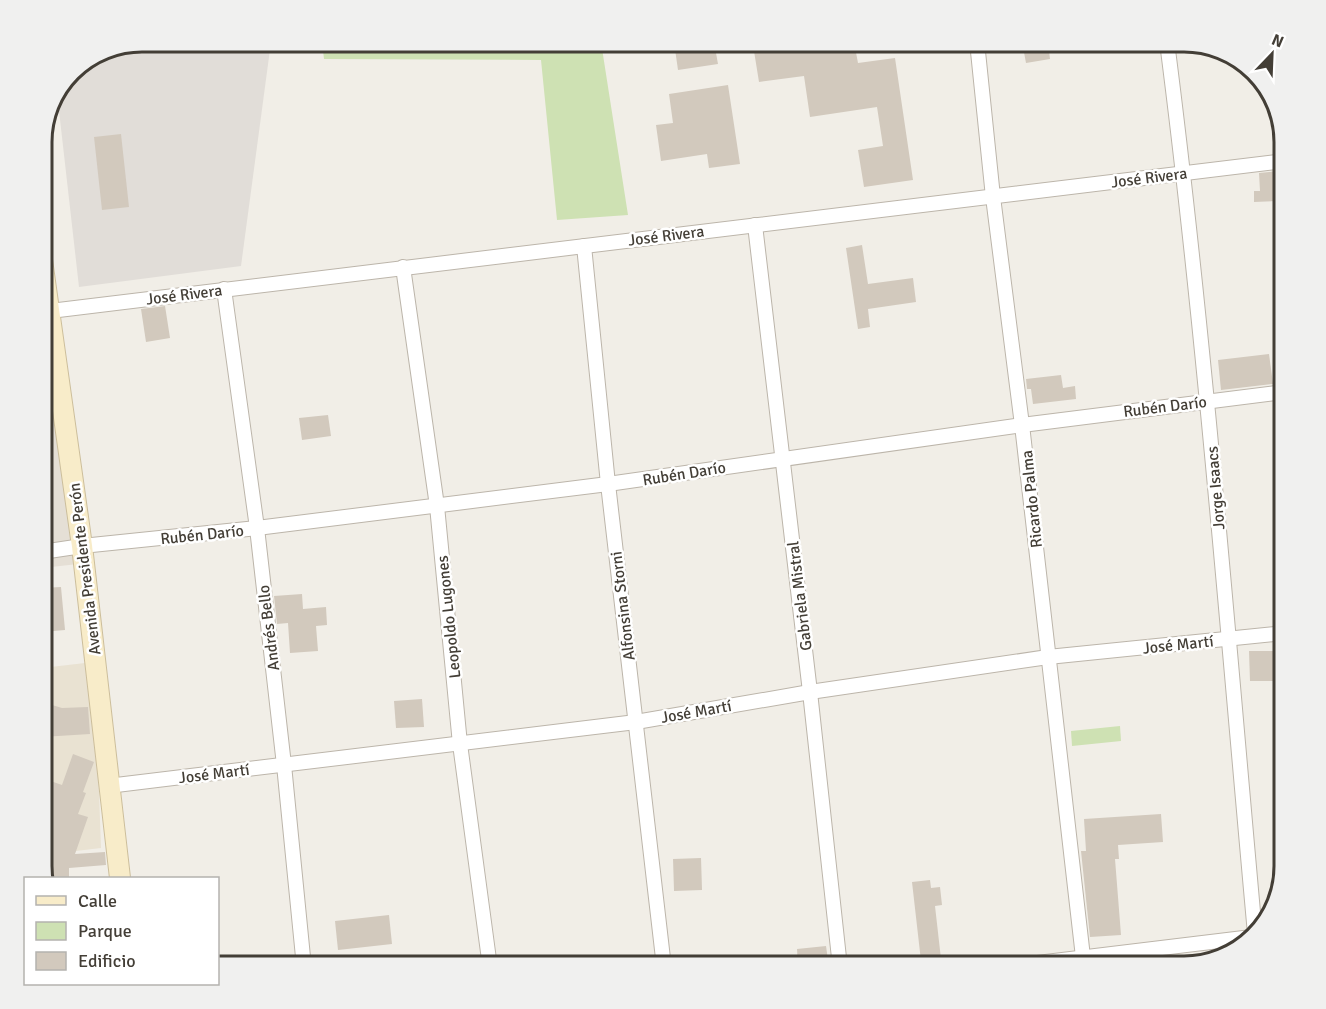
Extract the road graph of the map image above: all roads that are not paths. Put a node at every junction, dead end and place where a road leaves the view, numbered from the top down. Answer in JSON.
{"nodes":[{"id":1,"x":978,"y":52,"type":"edge"},
{"id":2,"x":1168,"y":52,"type":"edge"},
{"id":3,"x":1274,"y":161,"type":"edge"},
{"id":4,"x":1184,"y":173,"type":"junction"},
{"id":5,"x":993,"y":197,"type":"junction"},
{"id":6,"x":755,"y":225,"type":"junction"},
{"id":7,"x":584,"y":246,"type":"junction"},
{"id":8,"x":403,"y":267,"type":"junction"},
{"id":9,"x":224,"y":289,"type":"junction"},
{"id":10,"x":53,"y":311,"type":"edge"},
{"id":11,"x":53,"y":363,"type":"edge"},
{"id":12,"x":1274,"y":393,"type":"edge"},
{"id":13,"x":1207,"y":401,"type":"junction"},
{"id":14,"x":1022,"y":425,"type":"junction"},
{"id":15,"x":783,"y":458,"type":"junction"},
{"id":16,"x":608,"y":484,"type":"junction"},
{"id":17,"x":437,"y":506,"type":"junction"},
{"id":18,"x":257,"y":528,"type":"junction"},
{"id":19,"x":82,"y":546,"type":"junction"},
{"id":20,"x":53,"y":550,"type":"edge"},
{"id":21,"x":1274,"y":634,"type":"edge"},
{"id":22,"x":1228,"y":639,"type":"junction"},
{"id":23,"x":1048,"y":657,"type":"junction"},
{"id":24,"x":810,"y":692,"type":"junction"},
{"id":25,"x":636,"y":722,"type":"junction"},
{"id":26,"x":460,"y":744,"type":"junction"},
{"id":27,"x":284,"y":765,"type":"junction"},
{"id":28,"x":108,"y":786,"type":"junction"},
{"id":29,"x":120,"y":877,"type":"edge"},
{"id":30,"x":1252,"y":924,"type":"edge"},
{"id":31,"x":1238,"y":938,"type":"edge"},
{"id":32,"x":303,"y":956,"type":"edge"},
{"id":33,"x":489,"y":956,"type":"edge"},
{"id":34,"x":663,"y":956,"type":"edge"},
{"id":35,"x":839,"y":956,"type":"edge"},
{"id":36,"x":1083,"y":956,"type":"edge"},
{"id":37,"x":1091,"y":956,"type":"edge"}],
"edges":[{"from":1,"to":5,"type":"street","name":"Ricardo Palma"},
{"from":2,"to":4,"type":"street","name":"Jorge Isaacs"},
{"from":3,"to":4,"type":"street","name":"José Rivera"},
{"from":4,"to":5,"type":"street","name":"José Rivera"},
{"from":4,"to":13,"type":"street","name":"Jorge Isaacs"},
{"from":5,"to":6,"type":"street","name":"José Rivera"},
{"from":5,"to":14,"type":"street","name":"Ricardo Palma"},
{"from":6,"to":7,"type":"street","name":"José Rivera"},
{"from":6,"to":15,"type":"street","name":"Gabriela Mistral"},
{"from":7,"to":8,"type":"street","name":"José Rivera"},
{"from":7,"to":16,"type":"street","name":"Alfonsina Storni"},
{"from":8,"to":9,"type":"street","name":"José Rivera"},
{"from":8,"to":17,"type":"street","name":"Leopoldo Lugones"},
{"from":9,"to":10,"type":"street","name":"José Rivera"},
{"from":9,"to":18,"type":"street","name":"Andrés Bello"},
{"from":11,"to":19,"type":"main road","name":"Avenida Presidente Perón"},
{"from":12,"to":13,"type":"street","name":"Rubén Darío"},
{"from":13,"to":14,"type":"street","name":"Rubén Darío"},
{"from":13,"to":22,"type":"street","name":"Jorge Isaacs"},
{"from":14,"to":15,"type":"street","name":"Rubén Darío"},
{"from":14,"to":23,"type":"street","name":"Ricardo Palma"},
{"from":15,"to":16,"type":"street","name":"Rubén Darío"},
{"from":15,"to":24,"type":"street","name":"Gabriela Mistral"},
{"from":16,"to":17,"type":"street","name":"Rubén Darío"},
{"from":16,"to":25,"type":"street","name":"Alfonsina Storni"},
{"from":17,"to":18,"type":"street","name":"Rubén Darío"},
{"from":17,"to":26,"type":"street","name":"Leopoldo Lugones"},
{"from":18,"to":19,"type":"street","name":"Rubén Darío"},
{"from":18,"to":27,"type":"street","name":"Andrés Bello"},
{"from":19,"to":20,"type":"street","name":"Rubén Darío"},
{"from":19,"to":28,"type":"main road","name":"Avenida Presidente Perón"},
{"from":21,"to":22,"type":"street","name":"José Martí"},
{"from":22,"to":23,"type":"street","name":"José Martí"},
{"from":22,"to":30,"type":"street","name":"Jorge Isaacs"},
{"from":23,"to":24,"type":"street","name":"José Martí"},
{"from":23,"to":36,"type":"street","name":"Ricardo Palma"},
{"from":24,"to":25,"type":"street","name":"José Martí"},
{"from":24,"to":35,"type":"street","name":"Gabriela Mistral"},
{"from":25,"to":26,"type":"street","name":"José Martí"},
{"from":25,"to":34,"type":"street","name":"Alfonsina Storni"},
{"from":26,"to":27,"type":"street","name":"José Martí"},
{"from":26,"to":33,"type":"street","name":"Leopoldo Lugones"},
{"from":27,"to":28,"type":"street","name":"José Martí"},
{"from":27,"to":32,"type":"street","name":"Andrés Bello"},
{"from":28,"to":29,"type":"main road","name":"Avenida Presidente Perón"},
{"from":31,"to":37,"type":"street"}]}
